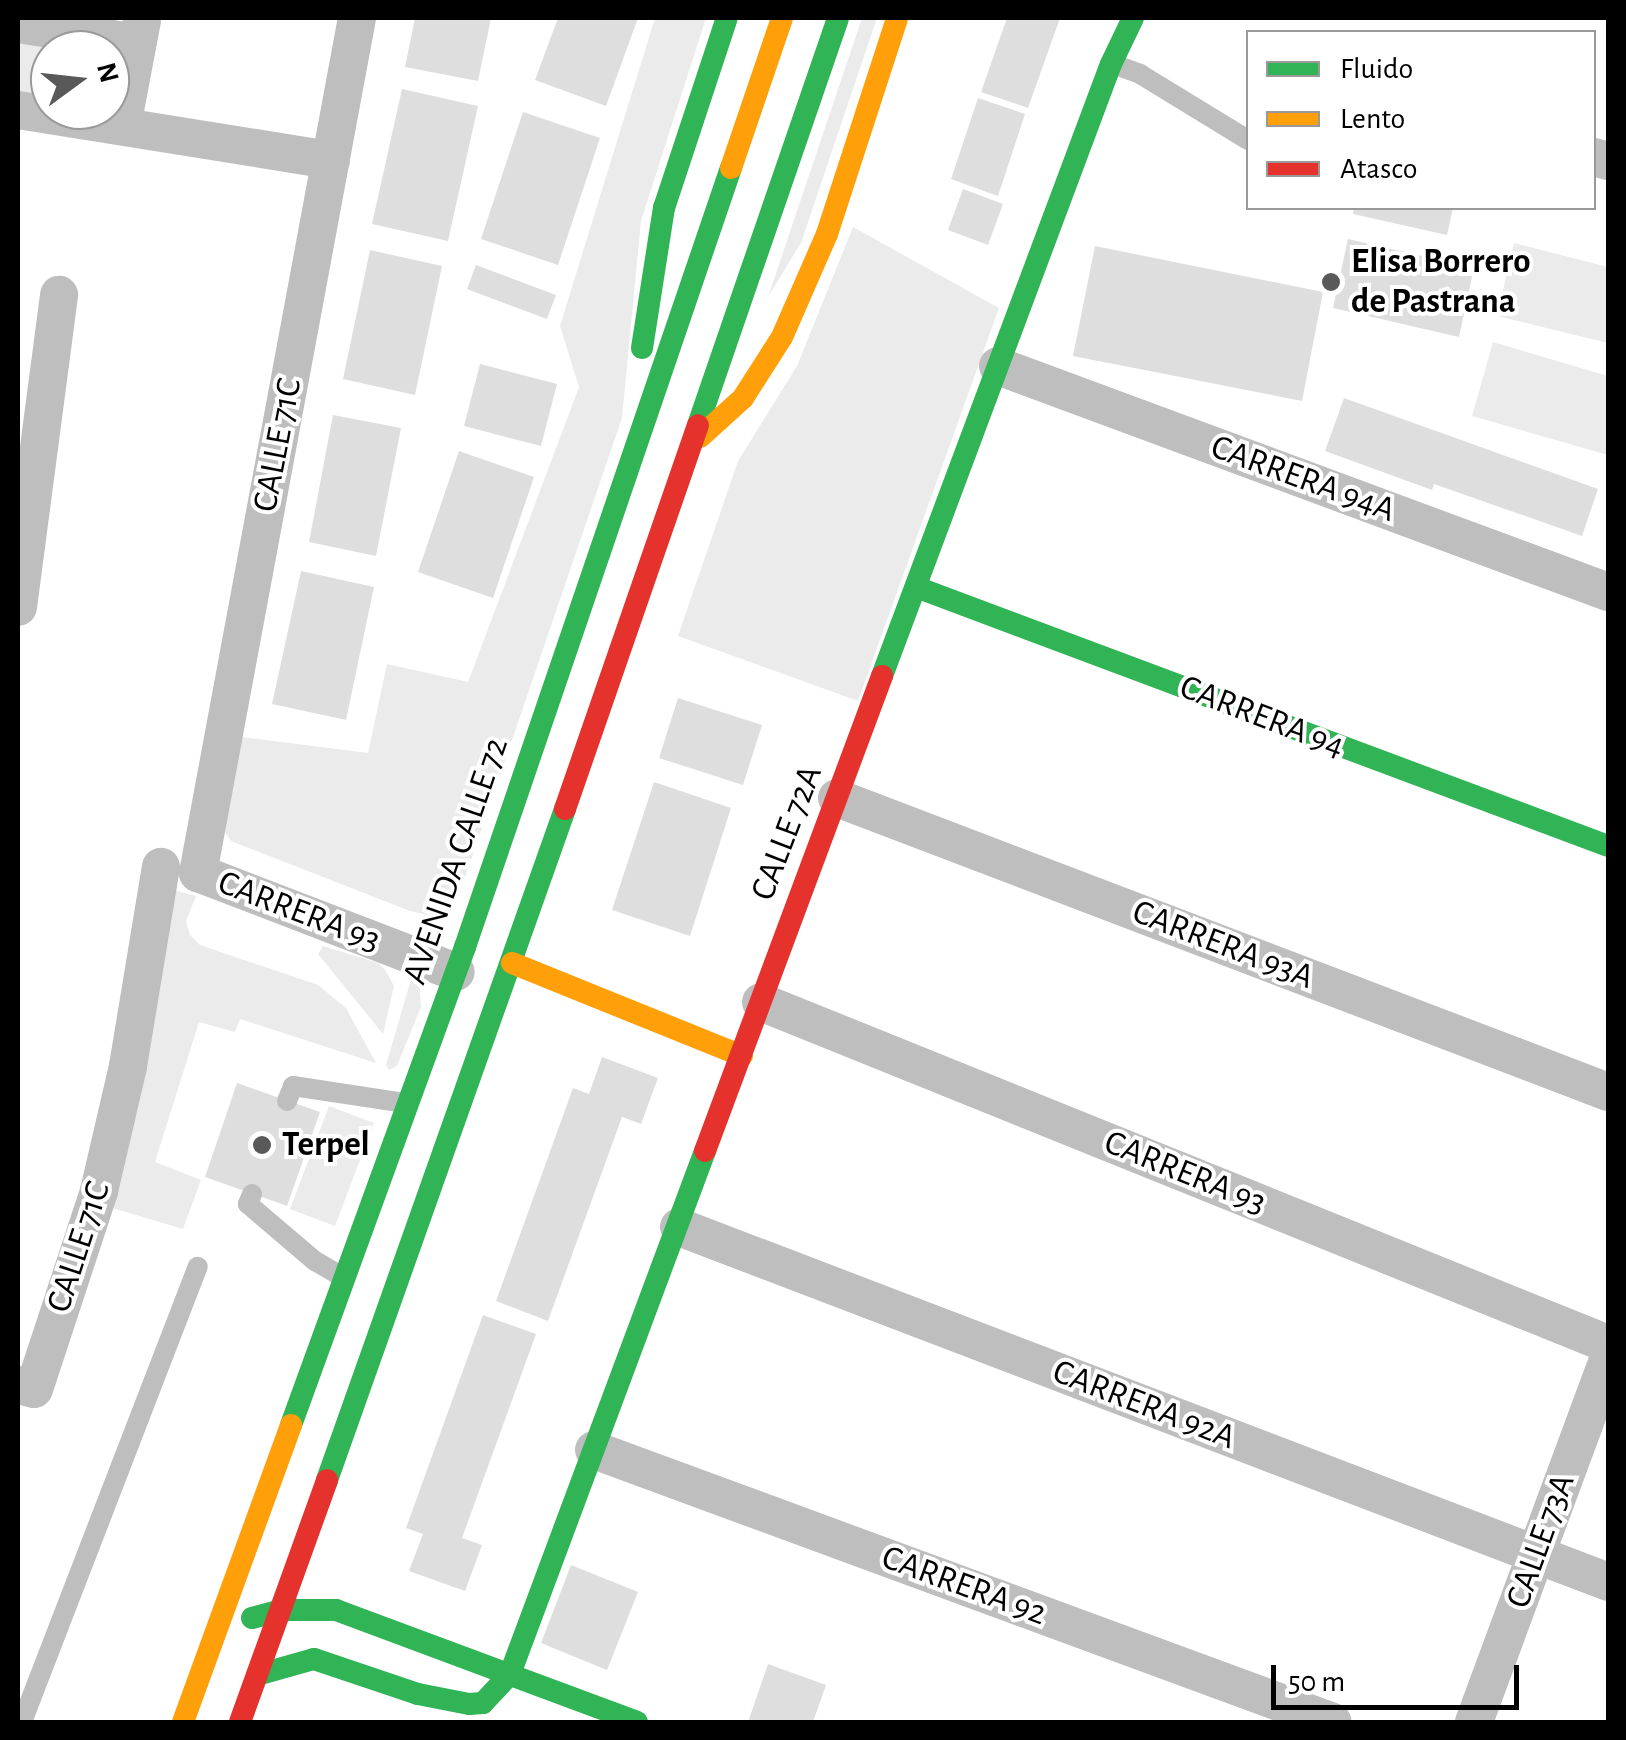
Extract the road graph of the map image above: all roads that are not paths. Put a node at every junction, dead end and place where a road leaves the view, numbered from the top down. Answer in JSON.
{"nodes":[{"id":1,"x":358,"y":18,"type":"edge"},
{"id":2,"x":727,"y":18,"type":"edge"},
{"id":3,"x":782,"y":18,"type":"edge"},
{"id":4,"x":838,"y":18,"type":"edge"},
{"id":5,"x":897,"y":18,"type":"edge"},
{"id":6,"x":1132,"y":18,"type":"edge"},
{"id":7,"x":18,"y":24,"type":"edge"},
{"id":8,"x":140,"y":30,"type":"edge"},
{"id":9,"x":1111,"y":64,"type":"junction"},
{"id":10,"x":130,"y":83,"type":"edge"},
{"id":11,"x":130,"y":127,"type":"edge"},
{"id":12,"x":1246,"y":139,"type":"edge"},
{"id":13,"x":331,"y":160,"type":"junction"},
{"id":14,"x":60,"y":295,"type":"dead end"},
{"id":15,"x":998,"y":366,"type":"junction"},
{"id":16,"x":32,"y":386,"type":"edge"},
{"id":17,"x":690,"y":445,"type":"junction"},
{"id":18,"x":624,"y":476,"type":"junction"},
{"id":19,"x":20,"y":567,"type":"edge"},
{"id":20,"x":916,"y":587,"type":"junction"},
{"id":21,"x":1608,"y":592,"type":"edge"},
{"id":22,"x":18,"y":607,"type":"edge"},
{"id":23,"x":837,"y":798,"type":"junction"},
{"id":24,"x":1608,"y":846,"type":"edge"},
{"id":25,"x":161,"y":867,"type":"dead end"},
{"id":26,"x":198,"y":873,"type":"joint"},
{"id":27,"x":512,"y":963,"type":"junction"},
{"id":28,"x":456,"y":972,"type":"junction"},
{"id":29,"x":761,"y":1002,"type":"junction"},
{"id":30,"x":742,"y":1056,"type":"junction"},
{"id":31,"x":1608,"y":1092,"type":"edge"},
{"id":32,"x":287,"y":1101,"type":"dead end"},
{"id":33,"x":408,"y":1104,"type":"junction"},
{"id":34,"x":252,"y":1194,"type":"dead end"},
{"id":35,"x":679,"y":1227,"type":"junction"},
{"id":36,"x":198,"y":1267,"type":"dead end"},
{"id":37,"x":345,"y":1278,"type":"junction"},
{"id":38,"x":1608,"y":1344,"type":"edge"},
{"id":39,"x":1608,"y":1359,"type":"edge"},
{"id":40,"x":26,"y":1387,"type":"edge"},
{"id":41,"x":594,"y":1450,"type":"junction"},
{"id":42,"x":1536,"y":1554,"type":"junction"},
{"id":43,"x":1608,"y":1582,"type":"edge"},
{"id":44,"x":282,"y":1610,"type":"junction"},
{"id":45,"x":218,"y":1627,"type":"junction"},
{"id":46,"x":510,"y":1674,"type":"junction"},
{"id":47,"x":258,"y":1675,"type":"junction"},
{"id":48,"x":22,"y":1722,"type":"edge"},
{"id":49,"x":183,"y":1722,"type":"edge"},
{"id":50,"x":240,"y":1722,"type":"edge"},
{"id":51,"x":637,"y":1722,"type":"edge"},
{"id":52,"x":1333,"y":1722,"type":"edge"},
{"id":53,"x":1474,"y":1722,"type":"edge"}],
"edges":[{"from":1,"to":13,"type":"street","name":"CALLE 71C"},
{"from":2,"to":18,"type":"main road"},
{"from":3,"to":18,"type":"main road","name":"AVENIDA CALLE 72"},
{"from":4,"to":17,"type":"main road"},
{"from":5,"to":17,"type":"main road"},
{"from":6,"to":9,"type":"main road","name":"CALLE 72A"},
{"from":7,"to":8,"type":"street"},
{"from":8,"to":10,"type":"street"},
{"from":9,"to":12,"type":"lane"},
{"from":9,"to":15,"type":"main road","name":"CALLE 72A"},
{"from":11,"to":13,"type":"street"},
{"from":13,"to":26,"type":"street","name":"CALLE 71C"},
{"from":14,"to":16,"type":"street"},
{"from":15,"to":20,"type":"main road","name":"CALLE 72A"},
{"from":15,"to":21,"type":"street","name":"CARRERA 94A"},
{"from":16,"to":19,"type":"street"},
{"from":17,"to":27,"type":"main road"},
{"from":18,"to":28,"type":"main road","name":"AVENIDA CALLE 72"},
{"from":19,"to":22,"type":"street"},
{"from":20,"to":23,"type":"main road","name":"CALLE 72A"},
{"from":20,"to":24,"type":"main road","name":"CARRERA 94"},
{"from":23,"to":29,"type":"main road","name":"CALLE 72A"},
{"from":23,"to":31,"type":"street","name":"CARRERA 93A"},
{"from":25,"to":40,"type":"street","name":"CALLE 71C"},
{"from":26,"to":28,"type":"street","name":"CARRERA 93"},
{"from":27,"to":30,"type":"main road"},
{"from":27,"to":44,"type":"main road"},
{"from":28,"to":33,"type":"main road","name":"AVENIDA CALLE 72"},
{"from":29,"to":30,"type":"main road","name":"CALLE 72A"},
{"from":29,"to":38,"type":"street","name":"CARRERA 93"},
{"from":30,"to":35,"type":"main road","name":"CALLE 72A"},
{"from":32,"to":33,"type":"lane"},
{"from":33,"to":37,"type":"main road","name":"AVENIDA CALLE 72"},
{"from":34,"to":37,"type":"lane"},
{"from":35,"to":41,"type":"main road","name":"CALLE 72A"},
{"from":35,"to":42,"type":"street","name":"CARRERA 92A"},
{"from":36,"to":48,"type":"lane"},
{"from":37,"to":45,"type":"main road","name":"AVENIDA CALLE 72"},
{"from":39,"to":42,"type":"street","name":"CALLE 73A"},
{"from":41,"to":46,"type":"main road","name":"CALLE 72A"},
{"from":41,"to":52,"type":"street","name":"CARRERA 92"},
{"from":42,"to":43,"type":"street","name":"CARRERA 92A"},
{"from":42,"to":53,"type":"street","name":"CALLE 73A"},
{"from":44,"to":45,"type":"main road"},
{"from":44,"to":46,"type":"main road"},
{"from":44,"to":47,"type":"main road"},
{"from":45,"to":49,"type":"main road","name":"AVENIDA CALLE 72"},
{"from":46,"to":47,"type":"main road"},
{"from":46,"to":51,"type":"main road"},
{"from":47,"to":50,"type":"main road"}]}
